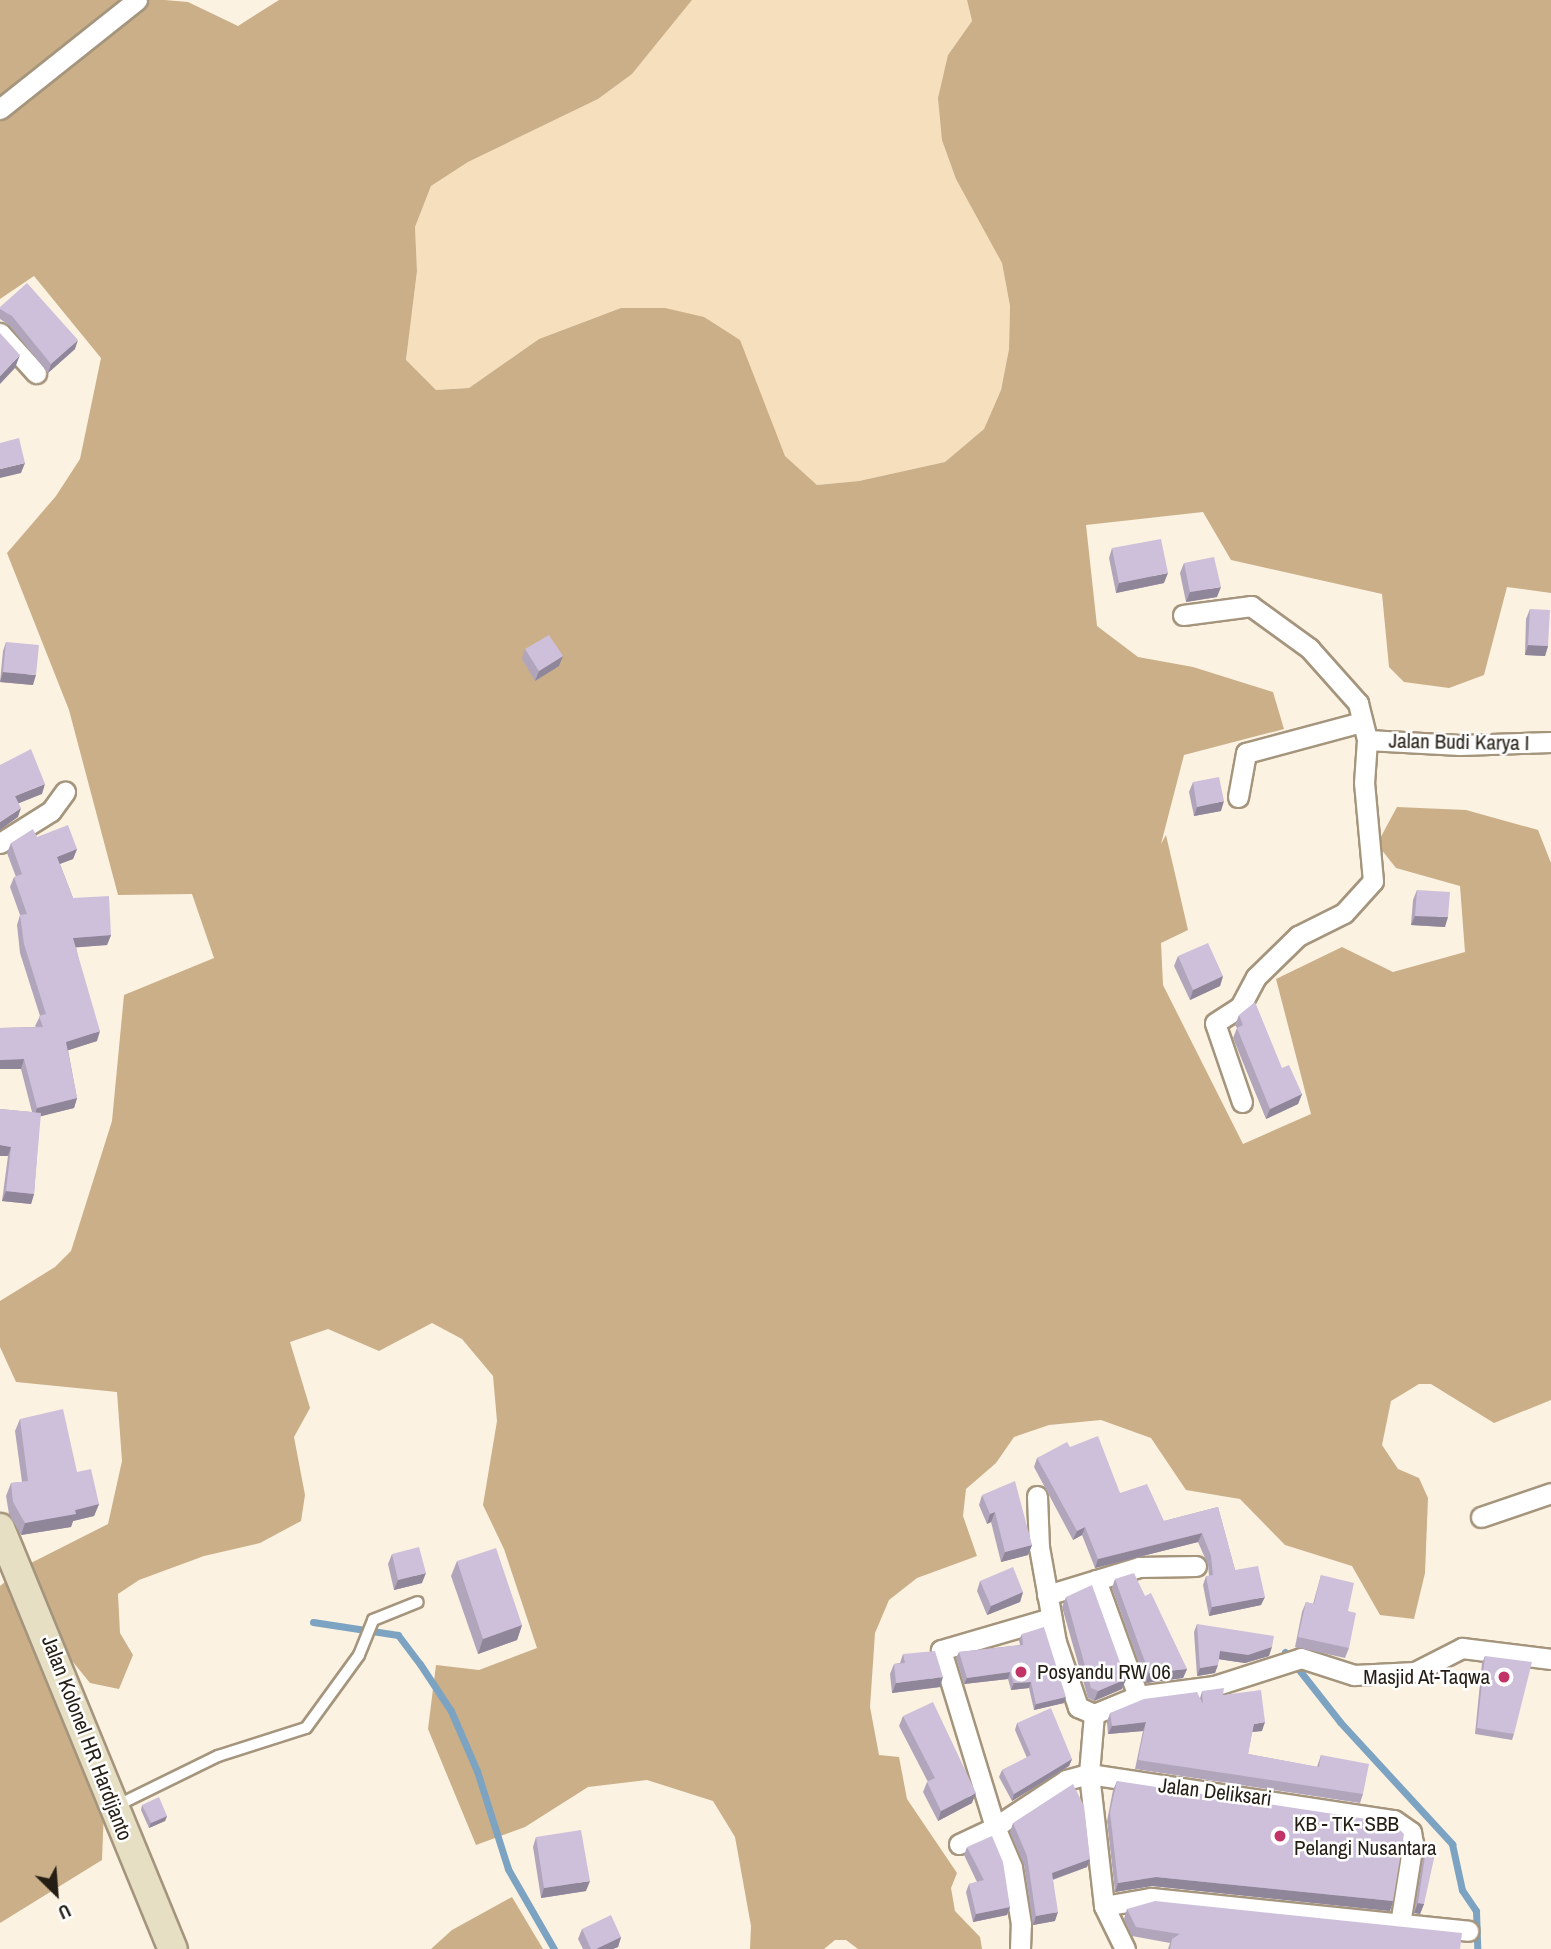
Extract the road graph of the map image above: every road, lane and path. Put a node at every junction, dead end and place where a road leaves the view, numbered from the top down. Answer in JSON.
{"nodes":[{"id":1,"x":137,"y":0,"type":"edge"},
{"id":2,"x":0,"y":109,"type":"edge"},
{"id":3,"x":0,"y":333,"type":"edge"},
{"id":4,"x":36,"y":373,"type":"dead end"},
{"id":5,"x":1183,"y":615,"type":"dead end"},
{"id":6,"x":1365,"y":731,"type":"junction"},
{"id":7,"x":1551,"y":742,"type":"edge"},
{"id":8,"x":65,"y":792,"type":"dead end"},
{"id":9,"x":1238,"y":797,"type":"dead end"},
{"id":10,"x":0,"y":842,"type":"edge"},
{"id":11,"x":1242,"y":1102,"type":"dead end"},
{"id":12,"x":1551,"y":1493,"type":"edge"},
{"id":13,"x":1037,"y":1496,"type":"dead end"},
{"id":14,"x":1482,"y":1517,"type":"dead end"},
{"id":15,"x":0,"y":1528,"type":"edge"},
{"id":16,"x":1196,"y":1566,"type":"dead end"},
{"id":17,"x":1096,"y":1580,"type":"junction"},
{"id":18,"x":1047,"y":1595,"type":"junction"},
{"id":19,"x":418,"y":1602,"type":"dead end"},
{"id":20,"x":1051,"y":1618,"type":"junction"},
{"id":21,"x":1551,"y":1659,"type":"edge"},
{"id":22,"x":1138,"y":1696,"type":"junction"},
{"id":23,"x":1094,"y":1714,"type":"junction"},
{"id":24,"x":1089,"y":1774,"type":"junction"},
{"id":25,"x":116,"y":1807,"type":"junction"},
{"id":26,"x":995,"y":1827,"type":"junction"},
{"id":27,"x":959,"y":1844,"type":"dead end"},
{"id":28,"x":1104,"y":1906,"type":"junction"},
{"id":29,"x":1399,"y":1924,"type":"junction"},
{"id":30,"x":1468,"y":1931,"type":"dead end"},
{"id":31,"x":173,"y":1949,"type":"edge"},
{"id":32,"x":1020,"y":1949,"type":"edge"},
{"id":33,"x":1125,"y":1949,"type":"edge"}],
"edges":[{"from":1,"to":2,"type":"street"},
{"from":3,"to":4,"type":"street"},
{"from":5,"to":6,"type":"street","name":"Jalan Budi Karya I"},
{"from":6,"to":7,"type":"street","name":"Jalan Budi Karya I"},
{"from":6,"to":9,"type":"street"},
{"from":6,"to":11,"type":"street"},
{"from":8,"to":10,"type":"street"},
{"from":12,"to":14,"type":"street"},
{"from":13,"to":18,"type":"street"},
{"from":15,"to":25,"type":"main road","name":"Jalan Kolonel HR Hardijanto"},
{"from":16,"to":17,"type":"street"},
{"from":17,"to":18,"type":"street"},
{"from":17,"to":22,"type":"street"},
{"from":18,"to":20,"type":"street"},
{"from":19,"to":25,"type":"lane"},
{"from":20,"to":23,"type":"street"},
{"from":20,"to":26,"type":"street"},
{"from":21,"to":22,"type":"street"},
{"from":22,"to":23,"type":"street"},
{"from":23,"to":24,"type":"street"},
{"from":24,"to":26,"type":"street","name":"Jalan Deliksari"},
{"from":24,"to":28,"type":"street"},
{"from":24,"to":29,"type":"street","name":"Jalan Deliksari"},
{"from":25,"to":31,"type":"main road","name":"Jalan Kolonel HR Hardijanto"},
{"from":26,"to":27,"type":"street","name":"Jalan Deliksari"},
{"from":26,"to":32,"type":"street"},
{"from":28,"to":29,"type":"street"},
{"from":28,"to":33,"type":"street"},
{"from":29,"to":30,"type":"street"}]}
